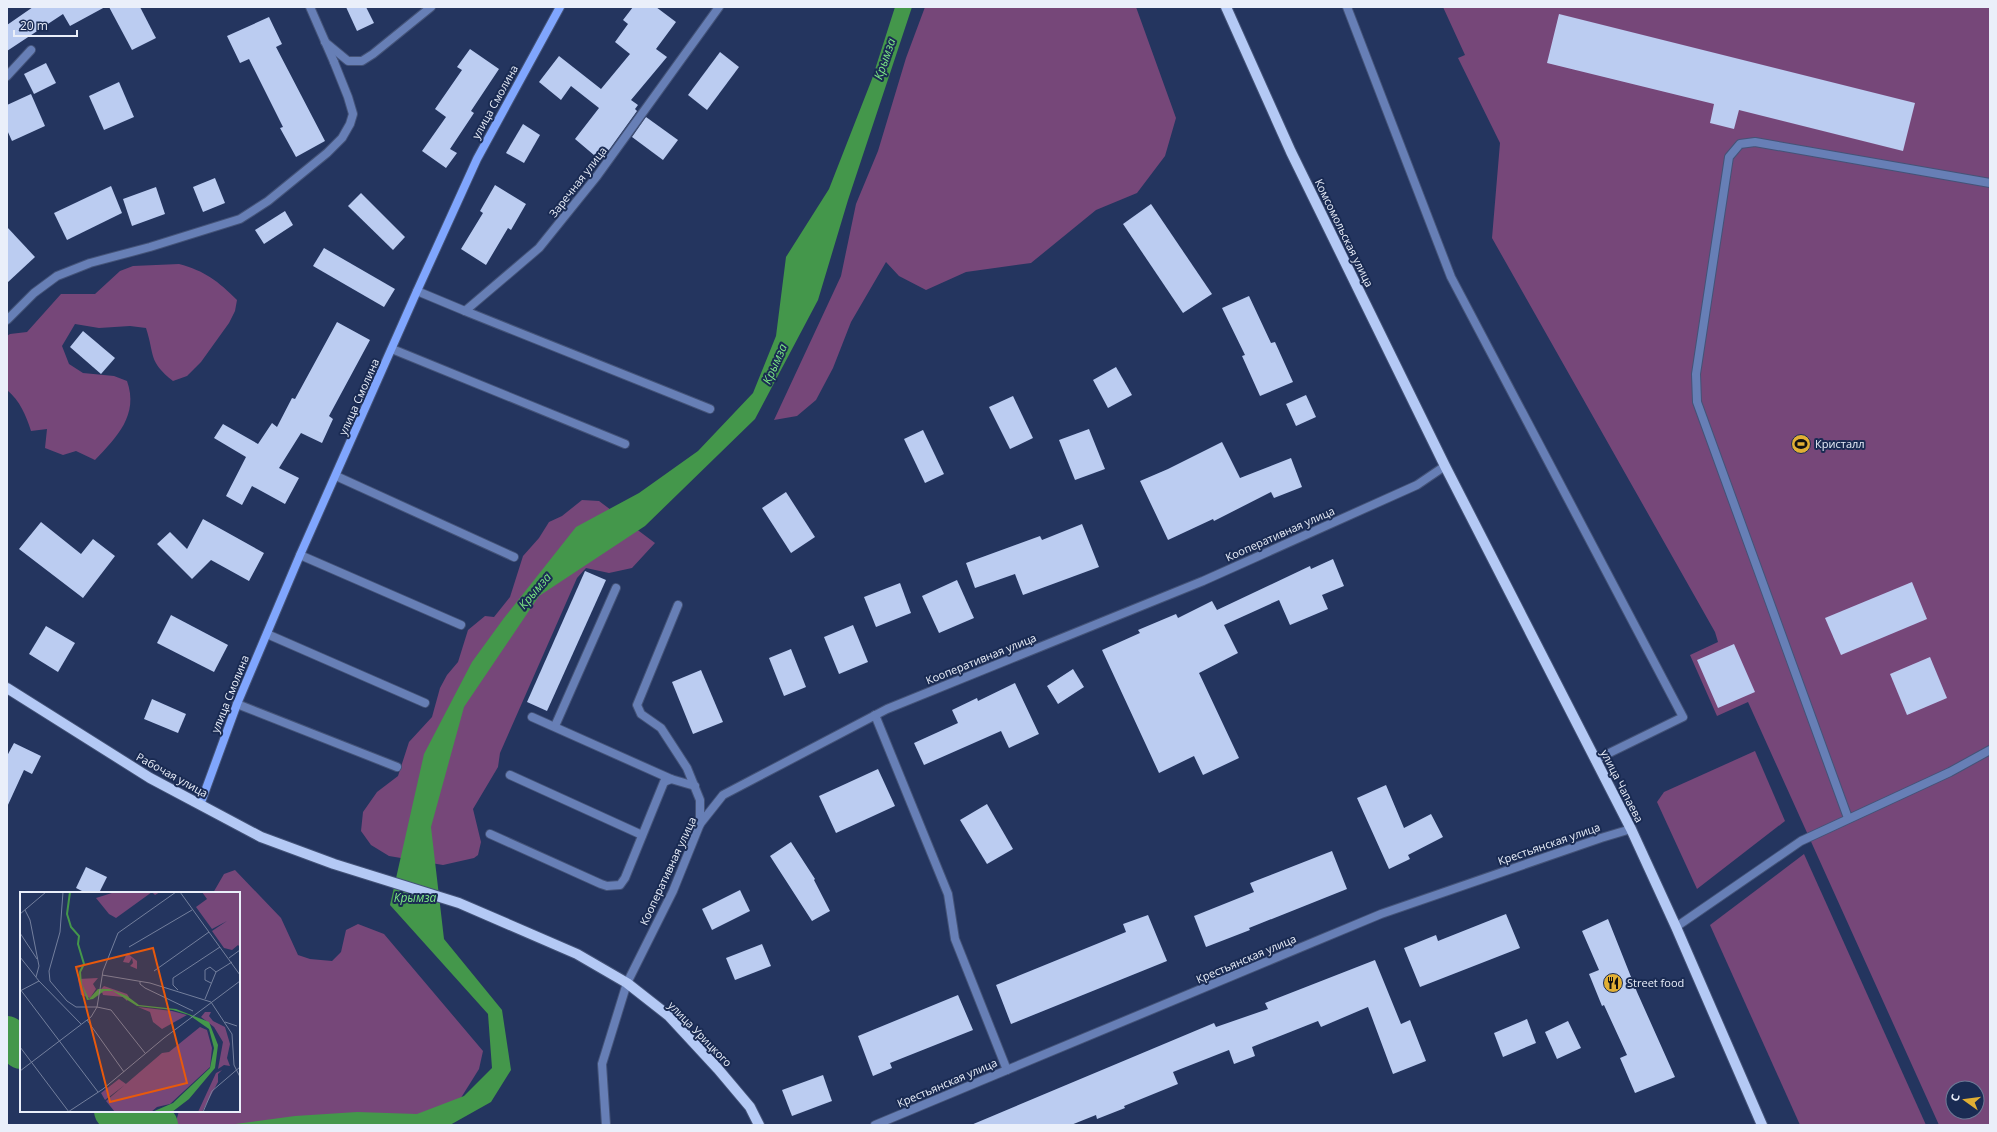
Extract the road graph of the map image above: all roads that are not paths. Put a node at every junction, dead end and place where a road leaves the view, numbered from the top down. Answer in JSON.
{"nodes":[{"id":1,"x":310,"y":7,"type":"edge"},
{"id":2,"x":431,"y":7,"type":"edge"},
{"id":3,"x":560,"y":7,"type":"edge"},
{"id":4,"x":720,"y":7,"type":"edge"},
{"id":5,"x":1226,"y":7,"type":"edge"},
{"id":6,"x":1347,"y":7,"type":"edge"},
{"id":7,"x":325,"y":42,"type":"junction"},
{"id":8,"x":31,"y":50,"type":"dead end"},
{"id":9,"x":7,"y":76,"type":"edge"},
{"id":10,"x":1990,"y":183,"type":"edge"},
{"id":11,"x":417,"y":291,"type":"junction"},
{"id":12,"x":465,"y":311,"type":"junction"},
{"id":13,"x":7,"y":320,"type":"edge"},
{"id":14,"x":392,"y":349,"type":"junction"},
{"id":15,"x":710,"y":409,"type":"dead end"},
{"id":16,"x":625,"y":444,"type":"dead end"},
{"id":17,"x":1445,"y":466,"type":"junction"},
{"id":18,"x":336,"y":476,"type":"junction"},
{"id":19,"x":300,"y":555,"type":"junction"},
{"id":20,"x":514,"y":557,"type":"dead end"},
{"id":21,"x":616,"y":588,"type":"dead end"},
{"id":22,"x":678,"y":605,"type":"dead end"},
{"id":23,"x":461,"y":626,"type":"dead end"},
{"id":24,"x":267,"y":634,"type":"junction"},
{"id":25,"x":7,"y":688,"type":"edge"},
{"id":26,"x":425,"y":703,"type":"dead end"},
{"id":27,"x":237,"y":704,"type":"junction"},
{"id":28,"x":875,"y":715,"type":"junction"},
{"id":29,"x":532,"y":717,"type":"dead end"},
{"id":30,"x":555,"y":726,"type":"junction"},
{"id":31,"x":1990,"y":750,"type":"edge"},
{"id":32,"x":1595,"y":760,"type":"junction"},
{"id":33,"x":397,"y":767,"type":"dead end"},
{"id":34,"x":510,"y":775,"type":"dead end"},
{"id":35,"x":671,"y":779,"type":"junction"},
{"id":36,"x":695,"y":786,"type":"junction"},
{"id":37,"x":200,"y":805,"type":"junction"},
{"id":38,"x":1848,"y":818,"type":"junction"},
{"id":39,"x":700,"y":824,"type":"junction"},
{"id":40,"x":1631,"y":829,"type":"junction"},
{"id":41,"x":490,"y":834,"type":"dead end"},
{"id":42,"x":642,"y":835,"type":"junction"},
{"id":43,"x":459,"y":903,"type":"joint"},
{"id":44,"x":1676,"y":927,"type":"junction"},
{"id":45,"x":627,"y":983,"type":"junction"},
{"id":46,"x":1007,"y":1070,"type":"junction"},
{"id":47,"x":606,"y":1125,"type":"edge"},
{"id":48,"x":759,"y":1125,"type":"edge"},
{"id":49,"x":875,"y":1125,"type":"edge"},
{"id":50,"x":1762,"y":1125,"type":"edge"}],
"edges":[{"from":1,"to":7,"type":"street"},
{"from":2,"to":7,"type":"street"},
{"from":3,"to":11,"type":"street","name":"улица Смолина"},
{"from":4,"to":12,"type":"street","name":"Заречная улица"},
{"from":5,"to":17,"type":"main road","name":"Комсомольская улица"},
{"from":6,"to":32,"type":"street"},
{"from":7,"to":13,"type":"street"},
{"from":8,"to":9,"type":"street"},
{"from":10,"to":38,"type":"street"},
{"from":11,"to":12,"type":"street"},
{"from":11,"to":14,"type":"street","name":"улица Смолина"},
{"from":12,"to":15,"type":"street"},
{"from":14,"to":16,"type":"street"},
{"from":14,"to":18,"type":"street","name":"улица Смолина"},
{"from":17,"to":28,"type":"street","name":"Кооперативная улица"},
{"from":17,"to":32,"type":"main road","name":"улица Чапаева"},
{"from":18,"to":19,"type":"street","name":"улица Смолина"},
{"from":18,"to":20,"type":"street"},
{"from":19,"to":23,"type":"street"},
{"from":19,"to":24,"type":"street","name":"улица Смолина"},
{"from":21,"to":30,"type":"street"},
{"from":22,"to":36,"type":"street"},
{"from":24,"to":26,"type":"street"},
{"from":24,"to":27,"type":"street","name":"улица Смолина"},
{"from":25,"to":37,"type":"main road","name":"Рабочая улица"},
{"from":27,"to":33,"type":"street"},
{"from":27,"to":37,"type":"street","name":"улица Смолина"},
{"from":28,"to":39,"type":"street","name":"Кооперативная улица"},
{"from":28,"to":46,"type":"street"},
{"from":29,"to":30,"type":"street"},
{"from":30,"to":35,"type":"street"},
{"from":31,"to":38,"type":"street"},
{"from":32,"to":40,"type":"main road","name":"улица Чапаева"},
{"from":34,"to":42,"type":"street"},
{"from":35,"to":36,"type":"street"},
{"from":35,"to":42,"type":"street"},
{"from":36,"to":39,"type":"street"},
{"from":37,"to":43,"type":"main road","name":"Рабочая улица"},
{"from":38,"to":44,"type":"street"},
{"from":39,"to":45,"type":"street","name":"Кооперативная улица"},
{"from":40,"to":44,"type":"main road","name":"улица Чапаева"},
{"from":40,"to":46,"type":"street","name":"Крестьянская улица"},
{"from":41,"to":42,"type":"street"},
{"from":43,"to":45,"type":"main road","name":"улица Урицкого"},
{"from":44,"to":50,"type":"main road","name":"улица Чапаева"},
{"from":45,"to":47,"type":"street","name":"Кооперативная улица"},
{"from":45,"to":48,"type":"main road","name":"улица Урицкого"},
{"from":46,"to":49,"type":"street","name":"Крестьянская улица"}]}
